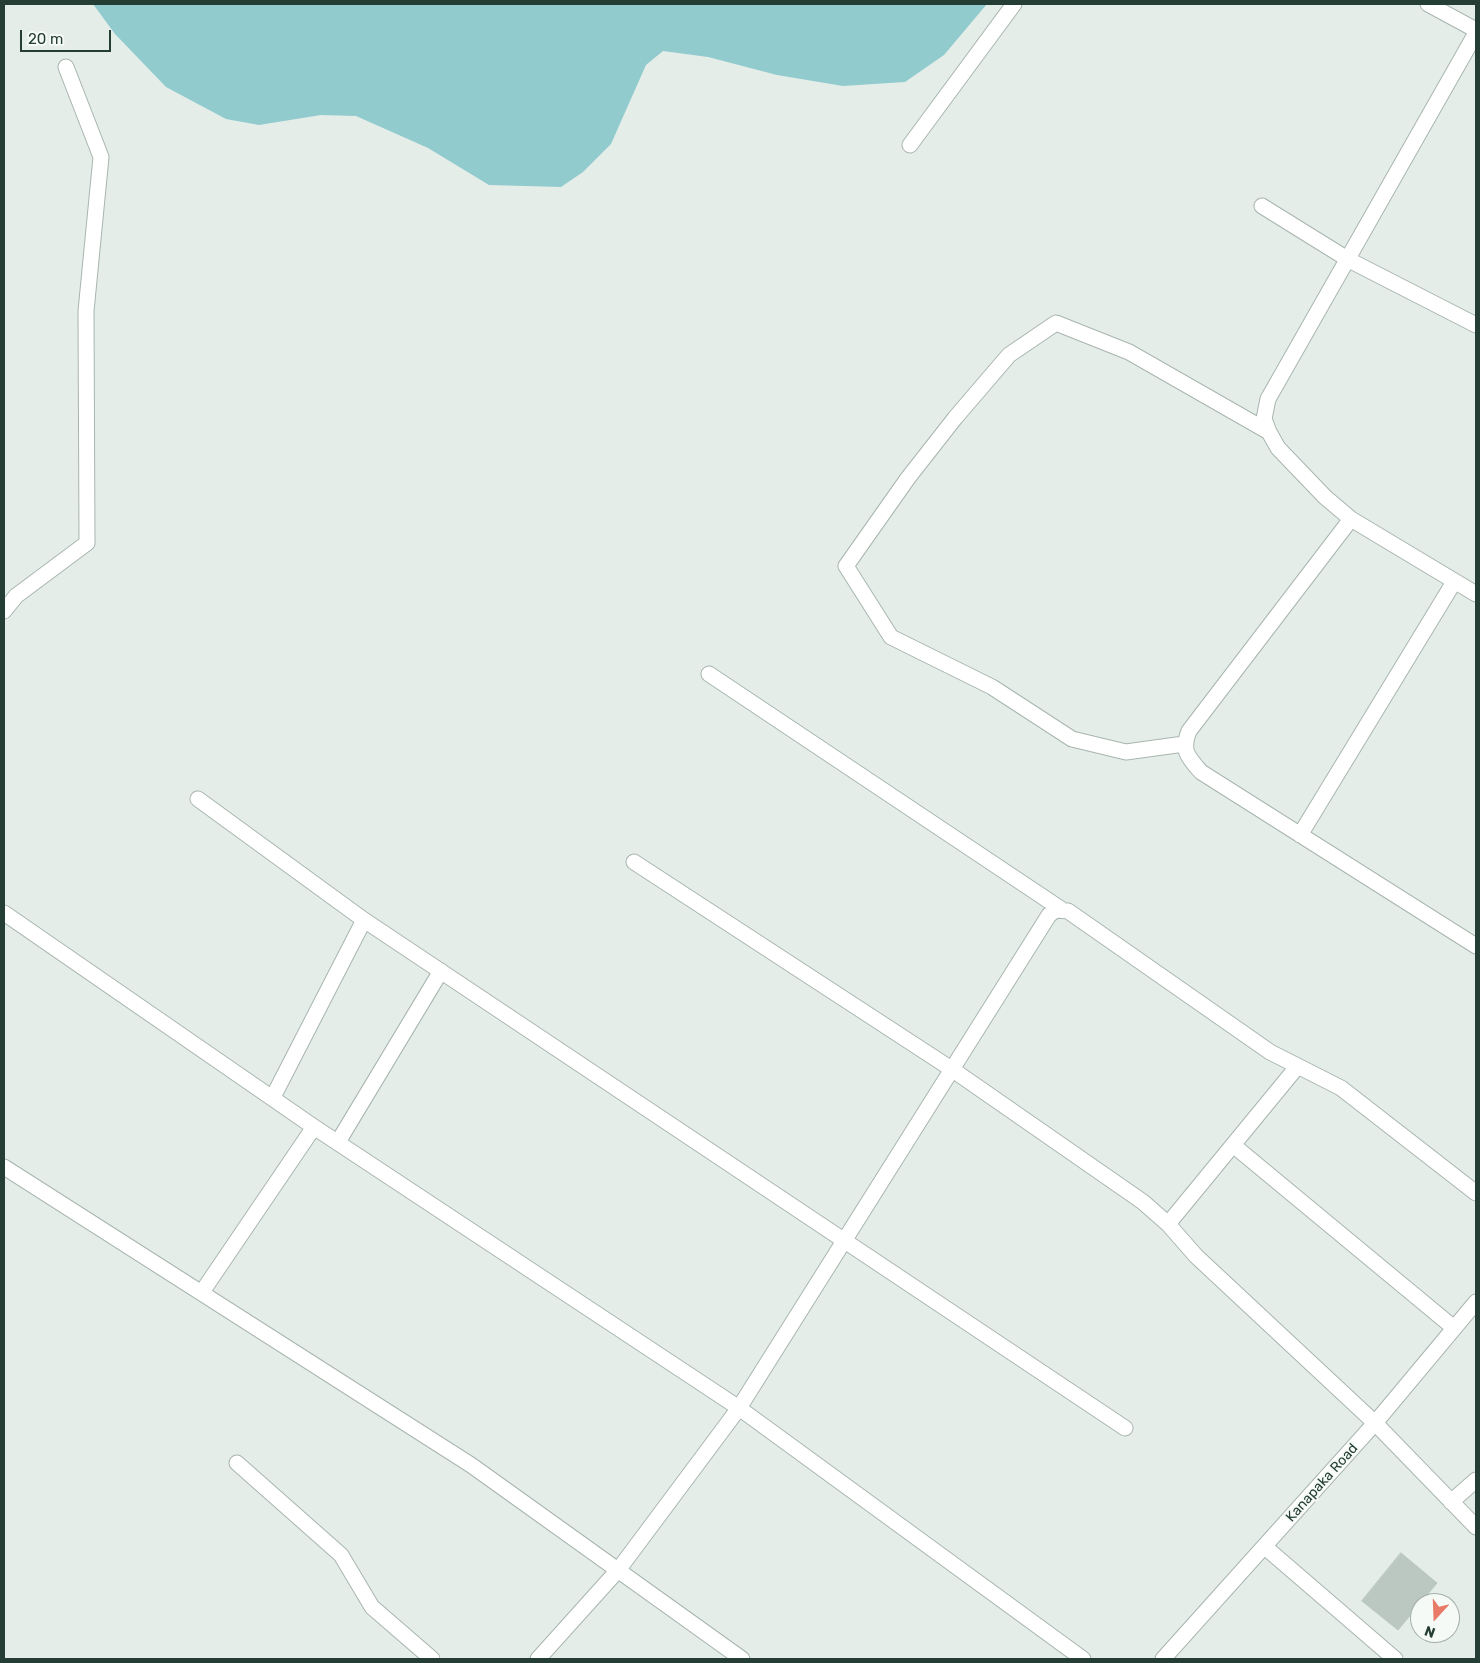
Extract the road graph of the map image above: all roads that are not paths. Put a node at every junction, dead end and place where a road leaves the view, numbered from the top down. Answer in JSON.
{"nodes":[{"id":1,"x":1014,"y":4,"type":"edge"},
{"id":2,"x":1428,"y":4,"type":"edge"},
{"id":3,"x":1476,"y":32,"type":"edge"},
{"id":4,"x":66,"y":67,"type":"dead end"},
{"id":5,"x":910,"y":145,"type":"dead end"},
{"id":6,"x":1262,"y":206,"type":"dead end"},
{"id":7,"x":1349,"y":260,"type":"junction"},
{"id":8,"x":1476,"y":325,"type":"edge"},
{"id":9,"x":1269,"y":432,"type":"junction"},
{"id":10,"x":1351,"y":519,"type":"junction"},
{"id":11,"x":1454,"y":582,"type":"junction"},
{"id":12,"x":1476,"y":594,"type":"edge"},
{"id":13,"x":4,"y":611,"type":"edge"},
{"id":14,"x":709,"y":674,"type":"dead end"},
{"id":15,"x":1184,"y":744,"type":"junction"},
{"id":16,"x":198,"y":799,"type":"dead end"},
{"id":17,"x":1300,"y":835,"type":"junction"},
{"id":18,"x":634,"y":862,"type":"dead end"},
{"id":19,"x":1061,"y":910,"type":"junction"},
{"id":20,"x":4,"y":913,"type":"edge"},
{"id":21,"x":364,"y":920,"type":"junction"},
{"id":22,"x":1476,"y":946,"type":"edge"},
{"id":23,"x":441,"y":971,"type":"junction"},
{"id":24,"x":1297,"y":1068,"type":"junction"},
{"id":25,"x":953,"y":1070,"type":"junction"},
{"id":26,"x":273,"y":1097,"type":"junction"},
{"id":27,"x":314,"y":1127,"type":"junction"},
{"id":28,"x":338,"y":1142,"type":"junction"},
{"id":29,"x":1233,"y":1145,"type":"junction"},
{"id":30,"x":4,"y":1167,"type":"edge"},
{"id":31,"x":1476,"y":1193,"type":"edge"},
{"id":32,"x":1168,"y":1224,"type":"junction"},
{"id":33,"x":846,"y":1241,"type":"junction"},
{"id":34,"x":202,"y":1292,"type":"junction"},
{"id":35,"x":1476,"y":1302,"type":"edge"},
{"id":36,"x":1454,"y":1328,"type":"junction"},
{"id":37,"x":739,"y":1408,"type":"junction"},
{"id":38,"x":1374,"y":1423,"type":"junction"},
{"id":39,"x":1125,"y":1428,"type":"dead end"},
{"id":40,"x":236,"y":1463,"type":"dead end"},
{"id":41,"x":1476,"y":1480,"type":"edge"},
{"id":42,"x":1451,"y":1502,"type":"junction"},
{"id":43,"x":1476,"y":1527,"type":"edge"},
{"id":44,"x":1265,"y":1547,"type":"junction"},
{"id":45,"x":619,"y":1569,"type":"junction"},
{"id":46,"x":432,"y":1659,"type":"edge"},
{"id":47,"x":538,"y":1659,"type":"edge"},
{"id":48,"x":742,"y":1659,"type":"edge"},
{"id":49,"x":1083,"y":1659,"type":"edge"},
{"id":50,"x":1162,"y":1659,"type":"edge"},
{"id":51,"x":1395,"y":1659,"type":"edge"}],
"edges":[{"from":1,"to":5,"type":"street"},
{"from":2,"to":3,"type":"street"},
{"from":3,"to":7,"type":"street"},
{"from":4,"to":13,"type":"street"},
{"from":6,"to":7,"type":"street"},
{"from":7,"to":8,"type":"street"},
{"from":7,"to":9,"type":"street"},
{"from":9,"to":10,"type":"street"},
{"from":9,"to":15,"type":"street"},
{"from":10,"to":11,"type":"street"},
{"from":10,"to":15,"type":"street"},
{"from":11,"to":12,"type":"street"},
{"from":11,"to":17,"type":"street"},
{"from":14,"to":19,"type":"street"},
{"from":15,"to":17,"type":"street"},
{"from":16,"to":21,"type":"street"},
{"from":17,"to":22,"type":"street"},
{"from":18,"to":25,"type":"street"},
{"from":19,"to":24,"type":"street"},
{"from":19,"to":25,"type":"street"},
{"from":20,"to":26,"type":"street"},
{"from":21,"to":23,"type":"street"},
{"from":21,"to":26,"type":"street"},
{"from":23,"to":28,"type":"street"},
{"from":23,"to":33,"type":"street"},
{"from":24,"to":29,"type":"street"},
{"from":24,"to":31,"type":"street"},
{"from":25,"to":32,"type":"street"},
{"from":25,"to":33,"type":"street"},
{"from":26,"to":27,"type":"street"},
{"from":27,"to":28,"type":"street"},
{"from":27,"to":34,"type":"street"},
{"from":28,"to":37,"type":"street"},
{"from":29,"to":32,"type":"street"},
{"from":29,"to":36,"type":"street"},
{"from":30,"to":34,"type":"street"},
{"from":32,"to":38,"type":"street"},
{"from":33,"to":37,"type":"street"},
{"from":33,"to":39,"type":"street"},
{"from":34,"to":45,"type":"street"},
{"from":35,"to":36,"type":"street","name":"Kanapaka Road"},
{"from":36,"to":38,"type":"street","name":"Kanapaka Road"},
{"from":37,"to":45,"type":"street"},
{"from":37,"to":49,"type":"street"},
{"from":38,"to":42,"type":"street"},
{"from":38,"to":44,"type":"street","name":"Kanapaka Road"},
{"from":40,"to":46,"type":"street"},
{"from":41,"to":42,"type":"street"},
{"from":42,"to":43,"type":"street"},
{"from":44,"to":50,"type":"street","name":"Kanapaka Road"},
{"from":44,"to":51,"type":"street"},
{"from":45,"to":47,"type":"street"},
{"from":45,"to":48,"type":"street"}]}
